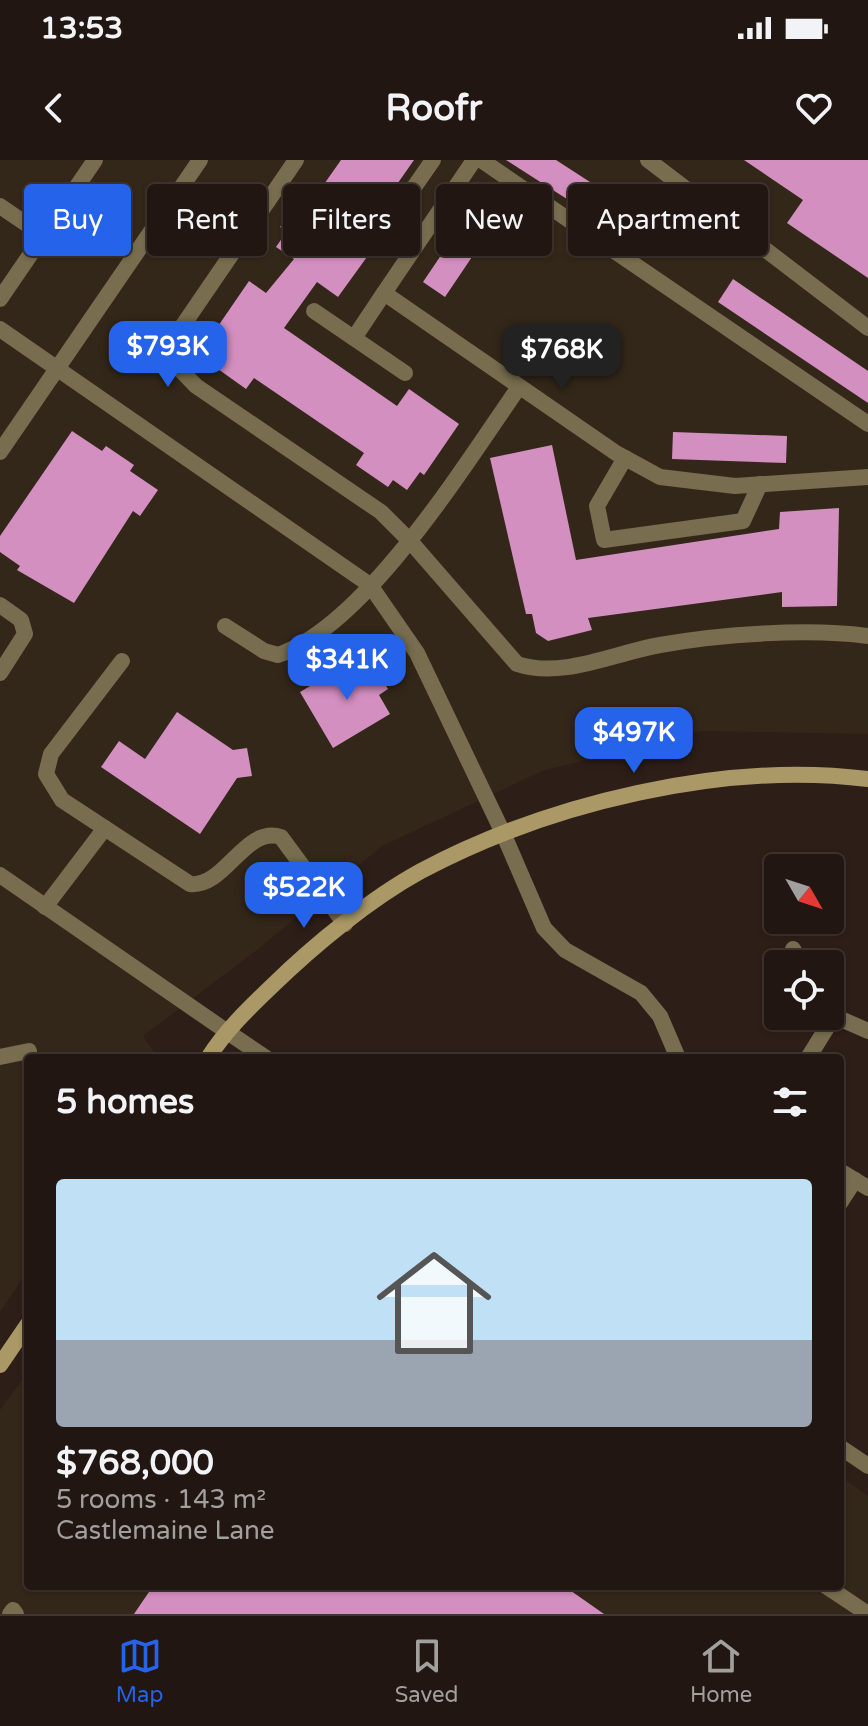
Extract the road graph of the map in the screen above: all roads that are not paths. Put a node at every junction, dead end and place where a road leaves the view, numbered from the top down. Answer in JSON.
{"nodes":[{"id":1,"x":200,"y":160,"type":"edge"},
{"id":2,"x":296,"y":160,"type":"edge"},
{"id":3,"x":433,"y":160,"type":"edge"},
{"id":4,"x":474,"y":160,"type":"edge"},
{"id":5,"x":481,"y":160,"type":"edge"},
{"id":6,"x":648,"y":160,"type":"edge"},
{"id":7,"x":91,"y":162,"type":"edge"},
{"id":8,"x":77,"y":184,"type":"edge"},
{"id":9,"x":416,"y":184,"type":"edge"},
{"id":10,"x":0,"y":206,"type":"edge"},
{"id":11,"x":24,"y":222,"type":"edge"},
{"id":12,"x":420,"y":239,"type":"edge"},
{"id":13,"x":30,"y":256,"type":"edge"},
{"id":14,"x":409,"y":256,"type":"edge"},
{"id":15,"x":384,"y":293,"type":"junction"},
{"id":16,"x":0,"y":299,"type":"edge"},
{"id":17,"x":314,"y":311,"type":"dead end"},
{"id":18,"x":868,"y":328,"type":"edge"},
{"id":19,"x":0,"y":329,"type":"edge"},
{"id":20,"x":354,"y":338,"type":"junction"},
{"id":21,"x":57,"y":369,"type":"junction"},
{"id":22,"x":405,"y":373,"type":"dead end"},
{"id":23,"x":519,"y":387,"type":"junction"},
{"id":24,"x":868,"y":424,"type":"edge"},
{"id":25,"x":0,"y":452,"type":"edge"},
{"id":26,"x":625,"y":458,"type":"junction"},
{"id":27,"x":868,"y":477,"type":"edge"},
{"id":28,"x":760,"y":484,"type":"junction"},
{"id":29,"x":410,"y":541,"type":"junction"},
{"id":30,"x":370,"y":585,"type":"junction"},
{"id":31,"x":0,"y":605,"type":"edge"},
{"id":32,"x":225,"y":626,"type":"dead end"},
{"id":33,"x":868,"y":636,"type":"edge"},
{"id":34,"x":122,"y":661,"type":"dead end"},
{"id":35,"x":0,"y":673,"type":"edge"},
{"id":36,"x":868,"y":779,"type":"edge"},
{"id":37,"x":105,"y":828,"type":"junction"},
{"id":38,"x":503,"y":833,"type":"junction"},
{"id":39,"x":0,"y":875,"type":"edge"},
{"id":40,"x":45,"y":907,"type":"junction"},
{"id":41,"x":345,"y":924,"type":"junction"},
{"id":42,"x":844,"y":1019,"type":"edge"},
{"id":43,"x":823,"y":1030,"type":"edge"},
{"id":44,"x":226,"y":1031,"type":"junction"},
{"id":45,"x":868,"y":1031,"type":"edge"},
{"id":46,"x":29,"y":1051,"type":"dead end"},
{"id":47,"x":211,"y":1054,"type":"edge"},
{"id":48,"x":260,"y":1054,"type":"edge"},
{"id":49,"x":676,"y":1054,"type":"edge"},
{"id":50,"x":810,"y":1054,"type":"edge"},
{"id":51,"x":0,"y":1057,"type":"edge"},
{"id":52,"x":844,"y":1173,"type":"edge"},
{"id":53,"x":862,"y":1184,"type":"edge"},
{"id":54,"x":844,"y":1200,"type":"edge"},
{"id":55,"x":24,"y":1330,"type":"edge"},
{"id":56,"x":0,"y":1365,"type":"edge"},
{"id":57,"x":844,"y":1450,"type":"edge"},
{"id":58,"x":868,"y":1466,"type":"edge"},
{"id":59,"x":832,"y":1590,"type":"edge"},
{"id":60,"x":868,"y":1614,"type":"edge"}],
"edges":[{"from":1,"to":21,"type":"street"},
{"from":2,"to":29,"type":"street"},
{"from":3,"to":9,"type":"street"},
{"from":4,"to":12,"type":"street"},
{"from":5,"to":24,"type":"street"},
{"from":6,"to":18,"type":"street"},
{"from":7,"to":8,"type":"street"},
{"from":10,"to":11,"type":"street"},
{"from":13,"to":16,"type":"street"},
{"from":14,"to":15,"type":"street"},
{"from":15,"to":20,"type":"street"},
{"from":15,"to":23,"type":"street"},
{"from":17,"to":20,"type":"street"},
{"from":19,"to":21,"type":"street"},
{"from":20,"to":22,"type":"street"},
{"from":21,"to":25,"type":"street"},
{"from":21,"to":30,"type":"street"},
{"from":23,"to":26,"type":"street"},
{"from":23,"to":29,"type":"street"},
{"from":26,"to":28,"type":"street"},
{"from":26,"to":28,"type":"street"},
{"from":27,"to":28,"type":"street"},
{"from":29,"to":30,"type":"street"},
{"from":29,"to":33,"type":"street"},
{"from":30,"to":32,"type":"street"},
{"from":30,"to":38,"type":"street"},
{"from":31,"to":35,"type":"street"},
{"from":34,"to":37,"type":"street"},
{"from":36,"to":38,"type":"main road"},
{"from":37,"to":40,"type":"street"},
{"from":37,"to":41,"type":"street"},
{"from":38,"to":41,"type":"main road"},
{"from":38,"to":49,"type":"street"},
{"from":39,"to":40,"type":"street"},
{"from":40,"to":44,"type":"street"},
{"from":41,"to":44,"type":"main road"},
{"from":42,"to":45,"type":"street"},
{"from":43,"to":50,"type":"street"},
{"from":44,"to":47,"type":"main road"},
{"from":44,"to":48,"type":"street"},
{"from":46,"to":51,"type":"street"},
{"from":52,"to":53,"type":"street"},
{"from":53,"to":54,"type":"street"},
{"from":55,"to":56,"type":"main road"},
{"from":57,"to":58,"type":"street"},
{"from":59,"to":60,"type":"street"}]}
